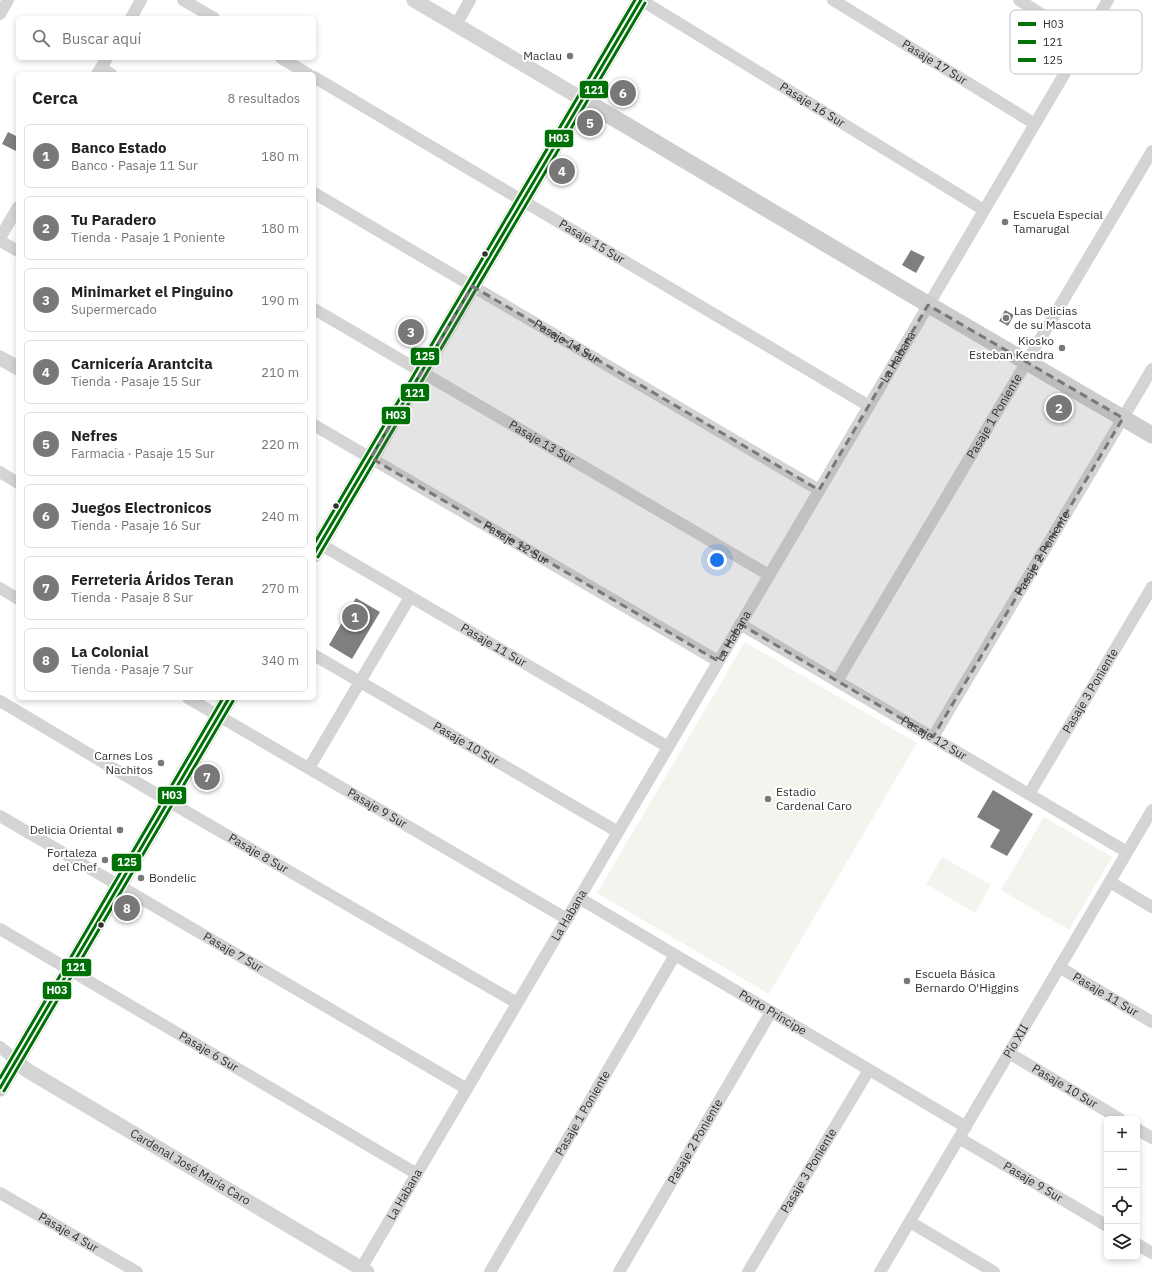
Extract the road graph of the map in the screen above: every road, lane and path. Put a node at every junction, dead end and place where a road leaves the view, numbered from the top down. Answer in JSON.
{"nodes":[{"id":1,"x":8,"y":0,"type":"edge"},
{"id":2,"x":141,"y":0,"type":"edge"},
{"id":3,"x":184,"y":0,"type":"edge"},
{"id":4,"x":414,"y":0,"type":"edge"},
{"id":5,"x":470,"y":0,"type":"edge"},
{"id":6,"x":641,"y":0,"type":"edge"},
{"id":7,"x":833,"y":0,"type":"edge"},
{"id":8,"x":1019,"y":0,"type":"edge"},
{"id":9,"x":1108,"y":0,"type":"edge"},
{"id":10,"x":1035,"y":10,"type":"edge"},
{"id":11,"x":1102,"y":10,"type":"edge"},
{"id":12,"x":0,"y":14,"type":"edge"},
{"id":13,"x":131,"y":16,"type":"edge"},
{"id":14,"x":211,"y":16,"type":"edge"},
{"id":15,"x":456,"y":25,"type":"junction"},
{"id":16,"x":284,"y":60,"type":"edge"},
{"id":17,"x":305,"y":72,"type":"edge"},
{"id":18,"x":1065,"y":74,"type":"edge"},
{"id":19,"x":316,"y":78,"type":"edge"},
{"id":20,"x":582,"y":99,"type":"junction"},
{"id":21,"x":1035,"y":124,"type":"junction"},
{"id":22,"x":1152,"y":151,"type":"edge"},
{"id":23,"x":316,"y":195,"type":"edge"},
{"id":24,"x":522,"y":201,"type":"junction"},
{"id":25,"x":16,"y":210,"type":"edge"},
{"id":26,"x":984,"y":210,"type":"junction"},
{"id":27,"x":0,"y":238,"type":"edge"},
{"id":28,"x":0,"y":241,"type":"edge"},
{"id":29,"x":16,"y":250,"type":"edge"},
{"id":30,"x":472,"y":286,"type":"junction"},
{"id":31,"x":928,"y":305,"type":"junction"},
{"id":32,"x":316,"y":310,"type":"edge"},
{"id":33,"x":0,"y":358,"type":"edge"},
{"id":34,"x":1027,"y":361,"type":"junction"},
{"id":35,"x":16,"y":367,"type":"edge"},
{"id":36,"x":1152,"y":370,"type":"edge"},
{"id":37,"x":421,"y":372,"type":"junction"},
{"id":38,"x":869,"y":406,"type":"junction"},
{"id":39,"x":1123,"y":418,"type":"junction"},
{"id":40,"x":316,"y":426,"type":"edge"},
{"id":41,"x":1152,"y":435,"type":"edge"},
{"id":42,"x":371,"y":458,"type":"junction"},
{"id":43,"x":0,"y":472,"type":"edge"},
{"id":44,"x":16,"y":482,"type":"edge"},
{"id":45,"x":819,"y":490,"type":"junction"},
{"id":46,"x":316,"y":546,"type":"edge"},
{"id":47,"x":769,"y":575,"type":"junction"},
{"id":48,"x":1152,"y":587,"type":"edge"},
{"id":49,"x":0,"y":588,"type":"edge"},
{"id":50,"x":410,"y":597,"type":"junction"},
{"id":51,"x":16,"y":598,"type":"edge"},
{"id":52,"x":740,"y":624,"type":"junction"},
{"id":53,"x":316,"y":656,"type":"edge"},
{"id":54,"x":718,"y":661,"type":"junction"},
{"id":55,"x":837,"y":681,"type":"junction"},
{"id":56,"x":360,"y":682,"type":"junction"},
{"id":57,"x":191,"y":700,"type":"edge"},
{"id":58,"x":228,"y":700,"type":"edge"},
{"id":59,"x":0,"y":701,"type":"edge"},
{"id":60,"x":218,"y":716,"type":"junction"},
{"id":61,"x":933,"y":738,"type":"junction"},
{"id":62,"x":668,"y":747,"type":"junction"},
{"id":63,"x":309,"y":768,"type":"junction"},
{"id":64,"x":1029,"y":794,"type":"junction"},
{"id":65,"x":168,"y":801,"type":"junction"},
{"id":66,"x":1152,"y":810,"type":"edge"},
{"id":67,"x":0,"y":816,"type":"edge"},
{"id":68,"x":618,"y":832,"type":"junction"},
{"id":69,"x":1127,"y":852,"type":"junction"},
{"id":70,"x":1110,"y":882,"type":"junction"},
{"id":71,"x":119,"y":886,"type":"junction"},
{"id":72,"x":579,"y":898,"type":"junction"},
{"id":73,"x":1152,"y":907,"type":"edge"},
{"id":74,"x":567,"y":918,"type":"junction"},
{"id":75,"x":0,"y":929,"type":"edge"},
{"id":76,"x":676,"y":955,"type":"junction"},
{"id":77,"x":1059,"y":967,"type":"junction"},
{"id":78,"x":69,"y":970,"type":"junction"},
{"id":79,"x":517,"y":1003,"type":"junction"},
{"id":80,"x":772,"y":1012,"type":"junction"},
{"id":81,"x":1152,"y":1022,"type":"edge"},
{"id":82,"x":0,"y":1047,"type":"edge"},
{"id":83,"x":1009,"y":1053,"type":"junction"},
{"id":84,"x":16,"y":1060,"type":"junction"},
{"id":85,"x":869,"y":1070,"type":"junction"},
{"id":86,"x":0,"y":1088,"type":"edge"},
{"id":87,"x":467,"y":1089,"type":"junction"},
{"id":88,"x":1115,"y":1116,"type":"edge"},
{"id":89,"x":966,"y":1127,"type":"junction"},
{"id":90,"x":1140,"y":1131,"type":"edge"},
{"id":91,"x":958,"y":1138,"type":"junction"},
{"id":92,"x":1152,"y":1138,"type":"edge"},
{"id":93,"x":417,"y":1174,"type":"junction"},
{"id":94,"x":0,"y":1193,"type":"edge"},
{"id":95,"x":910,"y":1222,"type":"junction"},
{"id":96,"x":1104,"y":1224,"type":"edge"},
{"id":97,"x":1140,"y":1246,"type":"edge"},
{"id":98,"x":1152,"y":1253,"type":"edge"},
{"id":99,"x":362,"y":1271,"type":"edge"},
{"id":100,"x":137,"y":1272,"type":"edge"},
{"id":101,"x":490,"y":1272,"type":"edge"},
{"id":102,"x":619,"y":1272,"type":"edge"},
{"id":103,"x":748,"y":1272,"type":"edge"},
{"id":104,"x":880,"y":1272,"type":"edge"},
{"id":105,"x":994,"y":1272,"type":"edge"}],
"edges":[{"from":1,"to":12,"type":"street"},
{"from":2,"to":13,"type":"street"},
{"from":3,"to":14,"type":"street"},
{"from":4,"to":15,"type":"street"},
{"from":5,"to":15,"type":"street"},
{"from":6,"to":20,"type":"main road"},
{"from":6,"to":26,"type":"street","name":"Pasaje 16 Sur"},
{"from":7,"to":21,"type":"street","name":"Pasaje 17 Sur"},
{"from":8,"to":10,"type":"street"},
{"from":9,"to":11,"type":"street","name":"La Habana"},
{"from":15,"to":20,"type":"street"},
{"from":16,"to":17,"type":"street"},
{"from":18,"to":21,"type":"street","name":"La Habana"},
{"from":19,"to":24,"type":"street","name":"Pasaje 15 Sur"},
{"from":20,"to":24,"type":"main road"},
{"from":20,"to":31,"type":"main road"},
{"from":21,"to":26,"type":"street","name":"La Habana"},
{"from":22,"to":34,"type":"street","name":"Pasaje 1 Poniente"},
{"from":23,"to":30,"type":"street","name":"Pasaje 14 Sur"},
{"from":24,"to":30,"type":"main road"},
{"from":24,"to":38,"type":"street","name":"Pasaje 15 Sur"},
{"from":25,"to":27,"type":"street"},
{"from":26,"to":31,"type":"street","name":"La Habana"},
{"from":28,"to":29,"type":"street"},
{"from":30,"to":37,"type":"main road"},
{"from":30,"to":45,"type":"street","name":"Pasaje 14 Sur"},
{"from":31,"to":34,"type":"main road"},
{"from":31,"to":38,"type":"street","name":"La Habana"},
{"from":32,"to":37,"type":"street","name":"Pasaje 13 Sur"},
{"from":33,"to":35,"type":"street"},
{"from":34,"to":39,"type":"main road"},
{"from":34,"to":55,"type":"street","name":"Pasaje 1 Poniente"},
{"from":36,"to":39,"type":"street","name":"Pasaje 2 Poniente"},
{"from":37,"to":42,"type":"main road"},
{"from":37,"to":47,"type":"street","name":"Pasaje 13 Sur"},
{"from":38,"to":45,"type":"street","name":"La Habana"},
{"from":39,"to":41,"type":"main road"},
{"from":39,"to":61,"type":"street","name":"Pasaje 2 Poniente"},
{"from":40,"to":42,"type":"street","name":"Pasaje 12 Sur"},
{"from":42,"to":46,"type":"main road"},
{"from":42,"to":54,"type":"street","name":"Pasaje 12 Sur"},
{"from":43,"to":44,"type":"street"},
{"from":45,"to":47,"type":"street","name":"La Habana"},
{"from":46,"to":50,"type":"street","name":"Pasaje 11 Sur"},
{"from":47,"to":52,"type":"street","name":"La Habana"},
{"from":48,"to":64,"type":"street","name":"Pasaje 3 Poniente"},
{"from":49,"to":51,"type":"street"},
{"from":50,"to":56,"type":"street"},
{"from":50,"to":62,"type":"street","name":"Pasaje 11 Sur"},
{"from":52,"to":54,"type":"street","name":"La Habana"},
{"from":52,"to":55,"type":"street","name":"Pasaje 12 Sur"},
{"from":53,"to":56,"type":"street","name":"Pasaje 10 Sur"},
{"from":54,"to":62,"type":"street","name":"La Habana"},
{"from":55,"to":61,"type":"street","name":"Pasaje 12 Sur"},
{"from":56,"to":63,"type":"street"},
{"from":56,"to":68,"type":"street","name":"Pasaje 10 Sur"},
{"from":57,"to":60,"type":"street","name":"Pasaje 9 Sur"},
{"from":58,"to":60,"type":"main road"},
{"from":59,"to":65,"type":"street","name":"Pasaje 8 Sur"},
{"from":60,"to":63,"type":"street","name":"Pasaje 9 Sur"},
{"from":60,"to":65,"type":"main road"},
{"from":61,"to":64,"type":"street","name":"Pasaje 12 Sur"},
{"from":62,"to":68,"type":"street","name":"La Habana"},
{"from":63,"to":74,"type":"street","name":"Pasaje 9 Sur"},
{"from":64,"to":69,"type":"street","name":"Pasaje 12 Sur"},
{"from":65,"to":71,"type":"main road"},
{"from":65,"to":79,"type":"street","name":"Pasaje 8 Sur"},
{"from":66,"to":69,"type":"street","name":"Pío XII"},
{"from":67,"to":71,"type":"street","name":"Pasaje 7 Sur"},
{"from":68,"to":72,"type":"street","name":"La Habana"},
{"from":69,"to":70,"type":"street","name":"Pío XII"},
{"from":70,"to":73,"type":"street"},
{"from":70,"to":77,"type":"street","name":"Pío XII"},
{"from":71,"to":78,"type":"main road"},
{"from":71,"to":87,"type":"street","name":"Pasaje 7 Sur"},
{"from":72,"to":74,"type":"street","name":"La Habana"},
{"from":72,"to":76,"type":"street","name":"Porto Príncipe"},
{"from":74,"to":79,"type":"street","name":"La Habana"},
{"from":75,"to":78,"type":"street","name":"Pasaje 6 Sur"},
{"from":76,"to":80,"type":"street","name":"Porto Príncipe"},
{"from":76,"to":101,"type":"street","name":"Pasaje 1 Poniente"},
{"from":77,"to":81,"type":"street","name":"Pasaje 11 Sur"},
{"from":77,"to":83,"type":"street","name":"Pío XII"},
{"from":78,"to":84,"type":"main road"},
{"from":78,"to":93,"type":"street","name":"Pasaje 6 Sur"},
{"from":79,"to":87,"type":"street","name":"La Habana"},
{"from":80,"to":85,"type":"street","name":"Porto Príncipe"},
{"from":80,"to":102,"type":"street","name":"Pasaje 2 Poniente"},
{"from":82,"to":84,"type":"street"},
{"from":83,"to":88,"type":"street","name":"Pasaje 10 Sur"},
{"from":83,"to":89,"type":"street","name":"Pío XII"},
{"from":84,"to":86,"type":"main road"},
{"from":84,"to":99,"type":"street","name":"Cardenal José María Caro"},
{"from":85,"to":89,"type":"street","name":"Porto Príncipe"},
{"from":85,"to":103,"type":"street","name":"Pasaje 3 Poniente"},
{"from":87,"to":93,"type":"street","name":"La Habana"},
{"from":89,"to":91,"type":"street","name":"Pío XII"},
{"from":90,"to":92,"type":"street"},
{"from":91,"to":95,"type":"street","name":"Pío XII"},
{"from":91,"to":96,"type":"street","name":"Pasaje 9 Sur"},
{"from":93,"to":99,"type":"street","name":"La Habana"},
{"from":94,"to":100,"type":"street","name":"Pasaje 4 Sur"},
{"from":95,"to":104,"type":"street","name":"Pío XII"},
{"from":95,"to":105,"type":"street"},
{"from":97,"to":98,"type":"street"}]}
